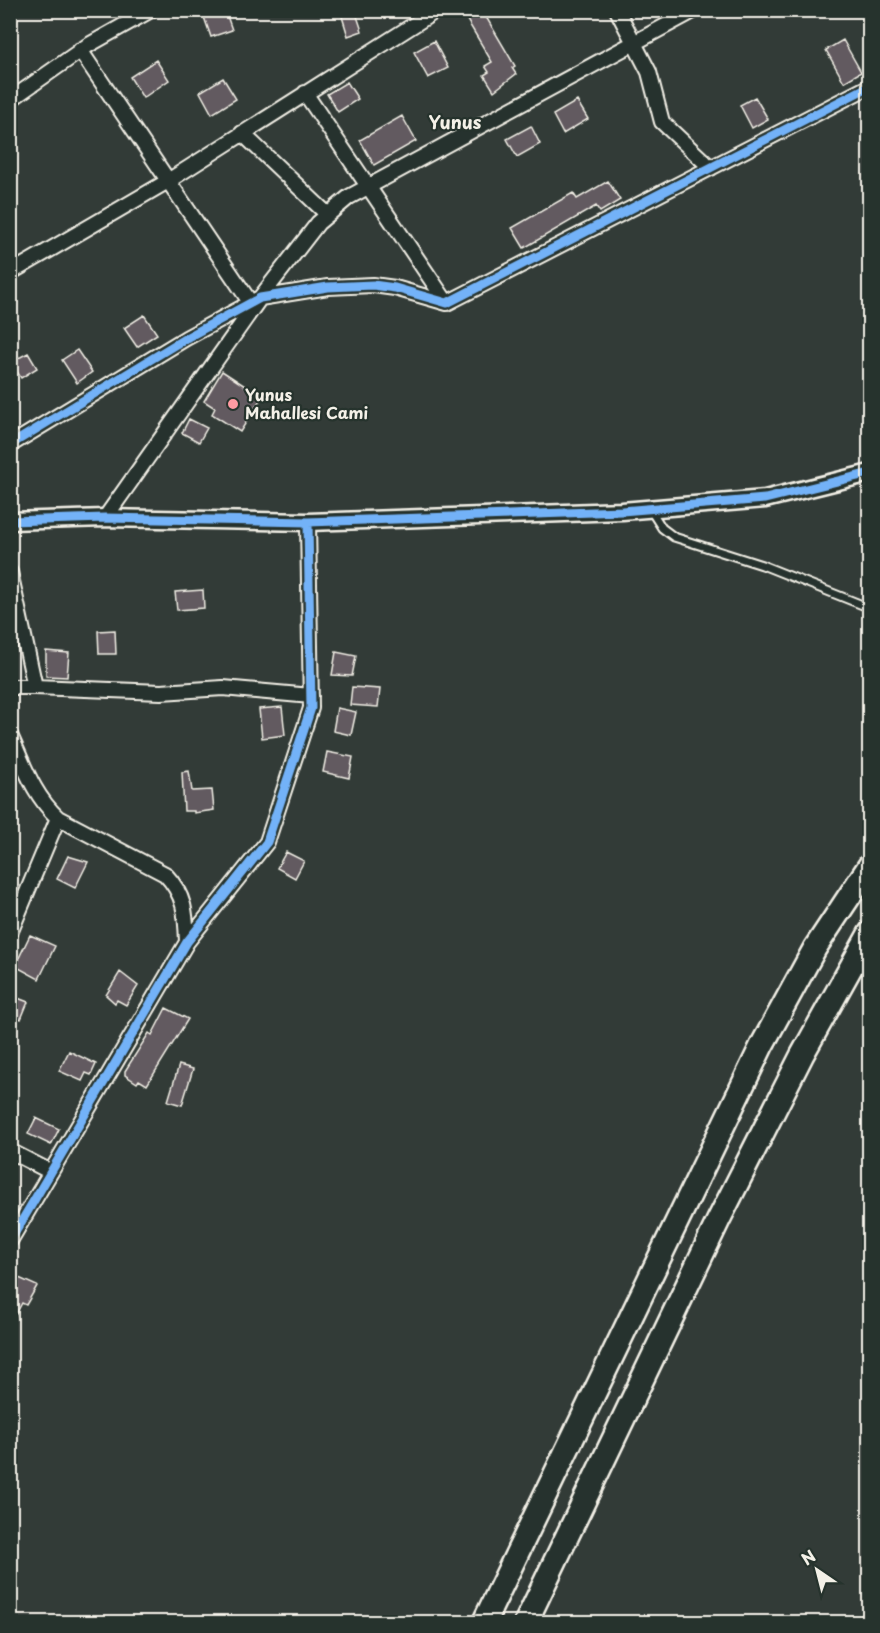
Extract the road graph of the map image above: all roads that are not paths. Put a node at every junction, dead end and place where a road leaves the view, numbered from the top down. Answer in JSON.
{"nodes":[{"id":1,"x":151,"y":10,"type":"edge"},
{"id":2,"x":437,"y":10,"type":"edge"},
{"id":3,"x":617,"y":10,"type":"edge"},
{"id":4,"x":695,"y":10,"type":"edge"},
{"id":5,"x":420,"y":15,"type":"edge"},
{"id":6,"x":635,"y":43,"type":"junction"},
{"id":7,"x":80,"y":50,"type":"junction"},
{"id":8,"x":870,"y":86,"type":"edge"},
{"id":9,"x":304,"y":93,"type":"junction"},
{"id":10,"x":10,"y":100,"type":"edge"},
{"id":11,"x":242,"y":133,"type":"junction"},
{"id":12,"x":711,"y":168,"type":"junction"},
{"id":13,"x":168,"y":181,"type":"junction"},
{"id":14,"x":369,"y":187,"type":"junction"},
{"id":15,"x":327,"y":214,"type":"junction"},
{"id":16,"x":10,"y":273,"type":"edge"},
{"id":17,"x":255,"y":300,"type":"junction"},
{"id":18,"x":447,"y":303,"type":"junction"},
{"id":19,"x":10,"y":445,"type":"edge"},
{"id":20,"x":870,"y":473,"type":"edge"},
{"id":21,"x":650,"y":509,"type":"junction"},
{"id":22,"x":105,"y":518,"type":"junction"},
{"id":23,"x":10,"y":521,"type":"edge"},
{"id":24,"x":308,"y":522,"type":"junction"},
{"id":25,"x":10,"y":572,"type":"edge"},
{"id":26,"x":870,"y":608,"type":"edge"},
{"id":27,"x":10,"y":687,"type":"edge"},
{"id":28,"x":35,"y":687,"type":"junction"},
{"id":29,"x":311,"y":696,"type":"junction"},
{"id":30,"x":10,"y":735,"type":"edge"},
{"id":31,"x":58,"y":818,"type":"junction"},
{"id":32,"x":870,"y":865,"type":"edge"},
{"id":33,"x":10,"y":933,"type":"edge"},
{"id":34,"x":870,"y":933,"type":"edge"},
{"id":35,"x":187,"y":942,"type":"junction"},
{"id":36,"x":10,"y":1151,"type":"edge"},
{"id":37,"x":51,"y":1172,"type":"junction"},
{"id":38,"x":10,"y":1241,"type":"edge"},
{"id":39,"x":484,"y":1623,"type":"edge"},
{"id":40,"x":526,"y":1623,"type":"edge"}],
"edges":[{"from":1,"to":7,"type":"street"},
{"from":2,"to":5,"type":"street"},
{"from":3,"to":6,"type":"street"},
{"from":4,"to":6,"type":"street"},
{"from":5,"to":9,"type":"street"},
{"from":6,"to":12,"type":"street"},
{"from":6,"to":14,"type":"street"},
{"from":7,"to":10,"type":"street"},
{"from":7,"to":13,"type":"street"},
{"from":8,"to":12,"type":"street"},
{"from":9,"to":11,"type":"street"},
{"from":9,"to":14,"type":"street"},
{"from":11,"to":13,"type":"street"},
{"from":11,"to":15,"type":"street"},
{"from":12,"to":18,"type":"street"},
{"from":13,"to":16,"type":"street"},
{"from":13,"to":17,"type":"street"},
{"from":14,"to":15,"type":"street"},
{"from":14,"to":18,"type":"street"},
{"from":15,"to":17,"type":"street"},
{"from":17,"to":18,"type":"street"},
{"from":17,"to":19,"type":"street"},
{"from":17,"to":22,"type":"street"},
{"from":20,"to":21,"type":"street"},
{"from":21,"to":24,"type":"street"},
{"from":21,"to":26,"type":"lane"},
{"from":22,"to":23,"type":"street"},
{"from":22,"to":24,"type":"street"},
{"from":24,"to":29,"type":"street"},
{"from":25,"to":28,"type":"street"},
{"from":27,"to":28,"type":"street"},
{"from":28,"to":29,"type":"street"},
{"from":29,"to":35,"type":"street"},
{"from":30,"to":31,"type":"street"},
{"from":31,"to":33,"type":"street"},
{"from":31,"to":35,"type":"street"},
{"from":32,"to":39,"type":"highway"},
{"from":34,"to":40,"type":"highway"},
{"from":35,"to":37,"type":"street"},
{"from":36,"to":37,"type":"street"},
{"from":37,"to":38,"type":"street"}]}
